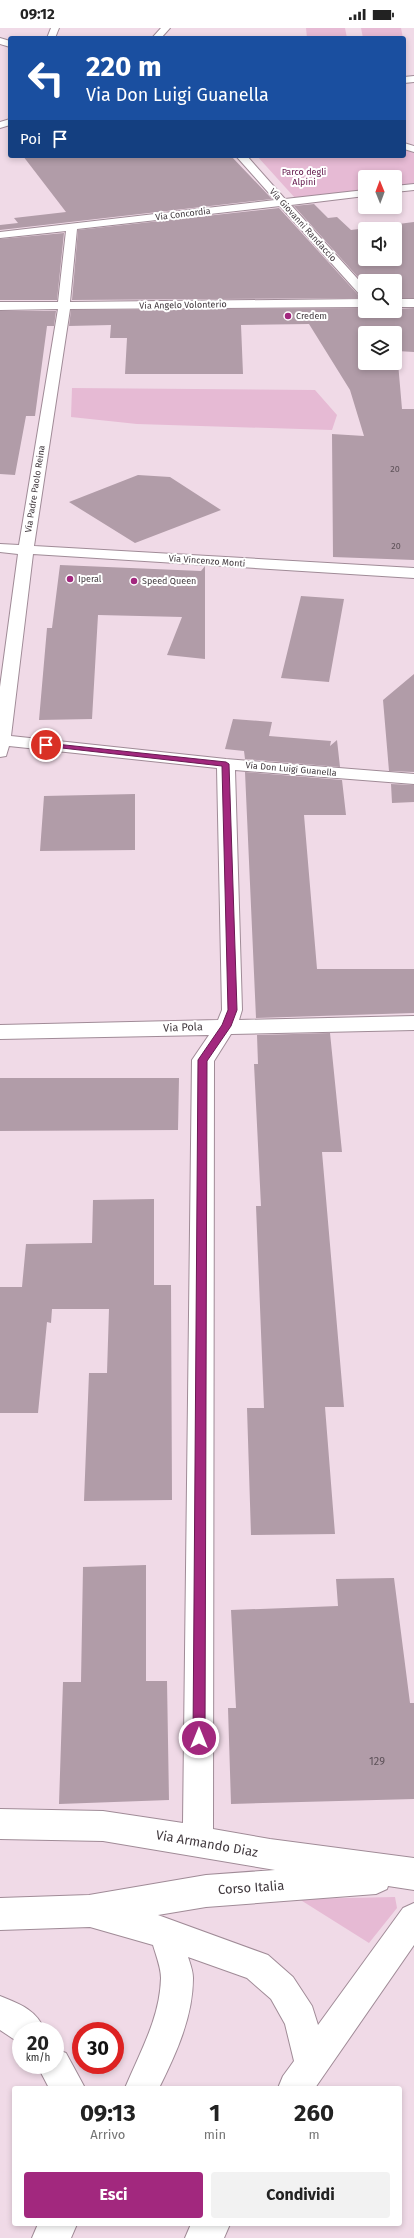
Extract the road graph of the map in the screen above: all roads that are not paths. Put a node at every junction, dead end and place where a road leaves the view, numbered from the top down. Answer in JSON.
{"nodes":[{"id":1,"x":166,"y":28,"type":"edge"},
{"id":2,"x":158,"y":36,"type":"edge"},
{"id":3,"x":243,"y":158,"type":"edge"},
{"id":4,"x":414,"y":188,"type":"edge"},
{"id":5,"x":402,"y":189,"type":"edge"},
{"id":6,"x":358,"y":194,"type":"edge"},
{"id":7,"x":282,"y":202,"type":"junction"},
{"id":8,"x":72,"y":227,"type":"junction"},
{"id":9,"x":0,"y":234,"type":"edge"},
{"id":10,"x":358,"y":286,"type":"edge"},
{"id":11,"x":414,"y":302,"type":"edge"},
{"id":12,"x":358,"y":303,"type":"edge"},
{"id":13,"x":402,"y":303,"type":"edge"},
{"id":14,"x":0,"y":306,"type":"edge"},
{"id":15,"x":64,"y":306,"type":"junction"},
{"id":16,"x":0,"y":548,"type":"edge"},
{"id":17,"x":26,"y":550,"type":"junction"},
{"id":18,"x":414,"y":574,"type":"edge"},
{"id":19,"x":1,"y":746,"type":"edge"},
{"id":20,"x":226,"y":764,"type":"junction"},
{"id":21,"x":414,"y":779,"type":"edge"},
{"id":22,"x":414,"y":1023,"type":"edge"},
{"id":23,"x":226,"y":1026,"type":"junction"},
{"id":24,"x":0,"y":1032,"type":"edge"},
{"id":25,"x":0,"y":1824,"type":"edge"},
{"id":26,"x":198,"y":1842,"type":"junction"},
{"id":27,"x":414,"y":1875,"type":"edge"},
{"id":28,"x":89,"y":1911,"type":"junction"},
{"id":29,"x":0,"y":1914,"type":"edge"},
{"id":30,"x":414,"y":1919,"type":"edge"},
{"id":31,"x":166,"y":1933,"type":"junction"},
{"id":32,"x":0,"y":2012,"type":"edge"},
{"id":33,"x":19,"y":2022,"type":"edge"},
{"id":34,"x":59,"y":2074,"type":"edge"},
{"id":35,"x":303,"y":2075,"type":"edge"},
{"id":36,"x":67,"y":2086,"type":"edge"},
{"id":37,"x":143,"y":2086,"type":"edge"},
{"id":38,"x":57,"y":2226,"type":"edge"},
{"id":39,"x":211,"y":2226,"type":"edge"},
{"id":40,"x":50,"y":2238,"type":"edge"},
{"id":41,"x":203,"y":2238,"type":"edge"}],
"edges":[{"from":1,"to":2,"type":"street"},
{"from":3,"to":7,"type":"street","name":"Via Giovanni Randaccio"},
{"from":4,"to":5,"type":"street"},
{"from":6,"to":7,"type":"street","name":"Via Concordia"},
{"from":7,"to":8,"type":"street","name":"Via Concordia"},
{"from":7,"to":10,"type":"street","name":"Via Giovanni Randaccio"},
{"from":8,"to":9,"type":"street","name":"Via Concordia"},
{"from":8,"to":15,"type":"street","name":"Via Padre Paolo Reina"},
{"from":11,"to":13,"type":"street"},
{"from":12,"to":15,"type":"street","name":"Via Angelo Volonterio"},
{"from":14,"to":15,"type":"street","name":"Via Angelo Volonterio"},
{"from":15,"to":17,"type":"street","name":"Via Padre Paolo Reina"},
{"from":16,"to":17,"type":"street","name":"Via Vincenzo Monti"},
{"from":17,"to":18,"type":"street","name":"Via Vincenzo Monti"},
{"from":17,"to":19,"type":"street","name":"Via Padre Paolo Reina"},
{"from":19,"to":20,"type":"street","name":"Via Don Luigi Guanella"},
{"from":20,"to":21,"type":"street","name":"Via Don Luigi Guanella"},
{"from":20,"to":23,"type":"street"},
{"from":22,"to":23,"type":"street","name":"Via Pola"},
{"from":23,"to":24,"type":"street","name":"Via Pola"},
{"from":23,"to":26,"type":"street"},
{"from":25,"to":26,"type":"street","name":"Via Armando Diaz"},
{"from":26,"to":27,"type":"street","name":"Via Armando Diaz"},
{"from":27,"to":28,"type":"street","name":"Corso Italia"},
{"from":28,"to":29,"type":"street"},
{"from":28,"to":31,"type":"street"},
{"from":30,"to":35,"type":"street"},
{"from":31,"to":35,"type":"street"},
{"from":31,"to":37,"type":"street"},
{"from":32,"to":33,"type":"street"},
{"from":34,"to":36,"type":"street"},
{"from":38,"to":40,"type":"street"},
{"from":39,"to":41,"type":"street"}]}
